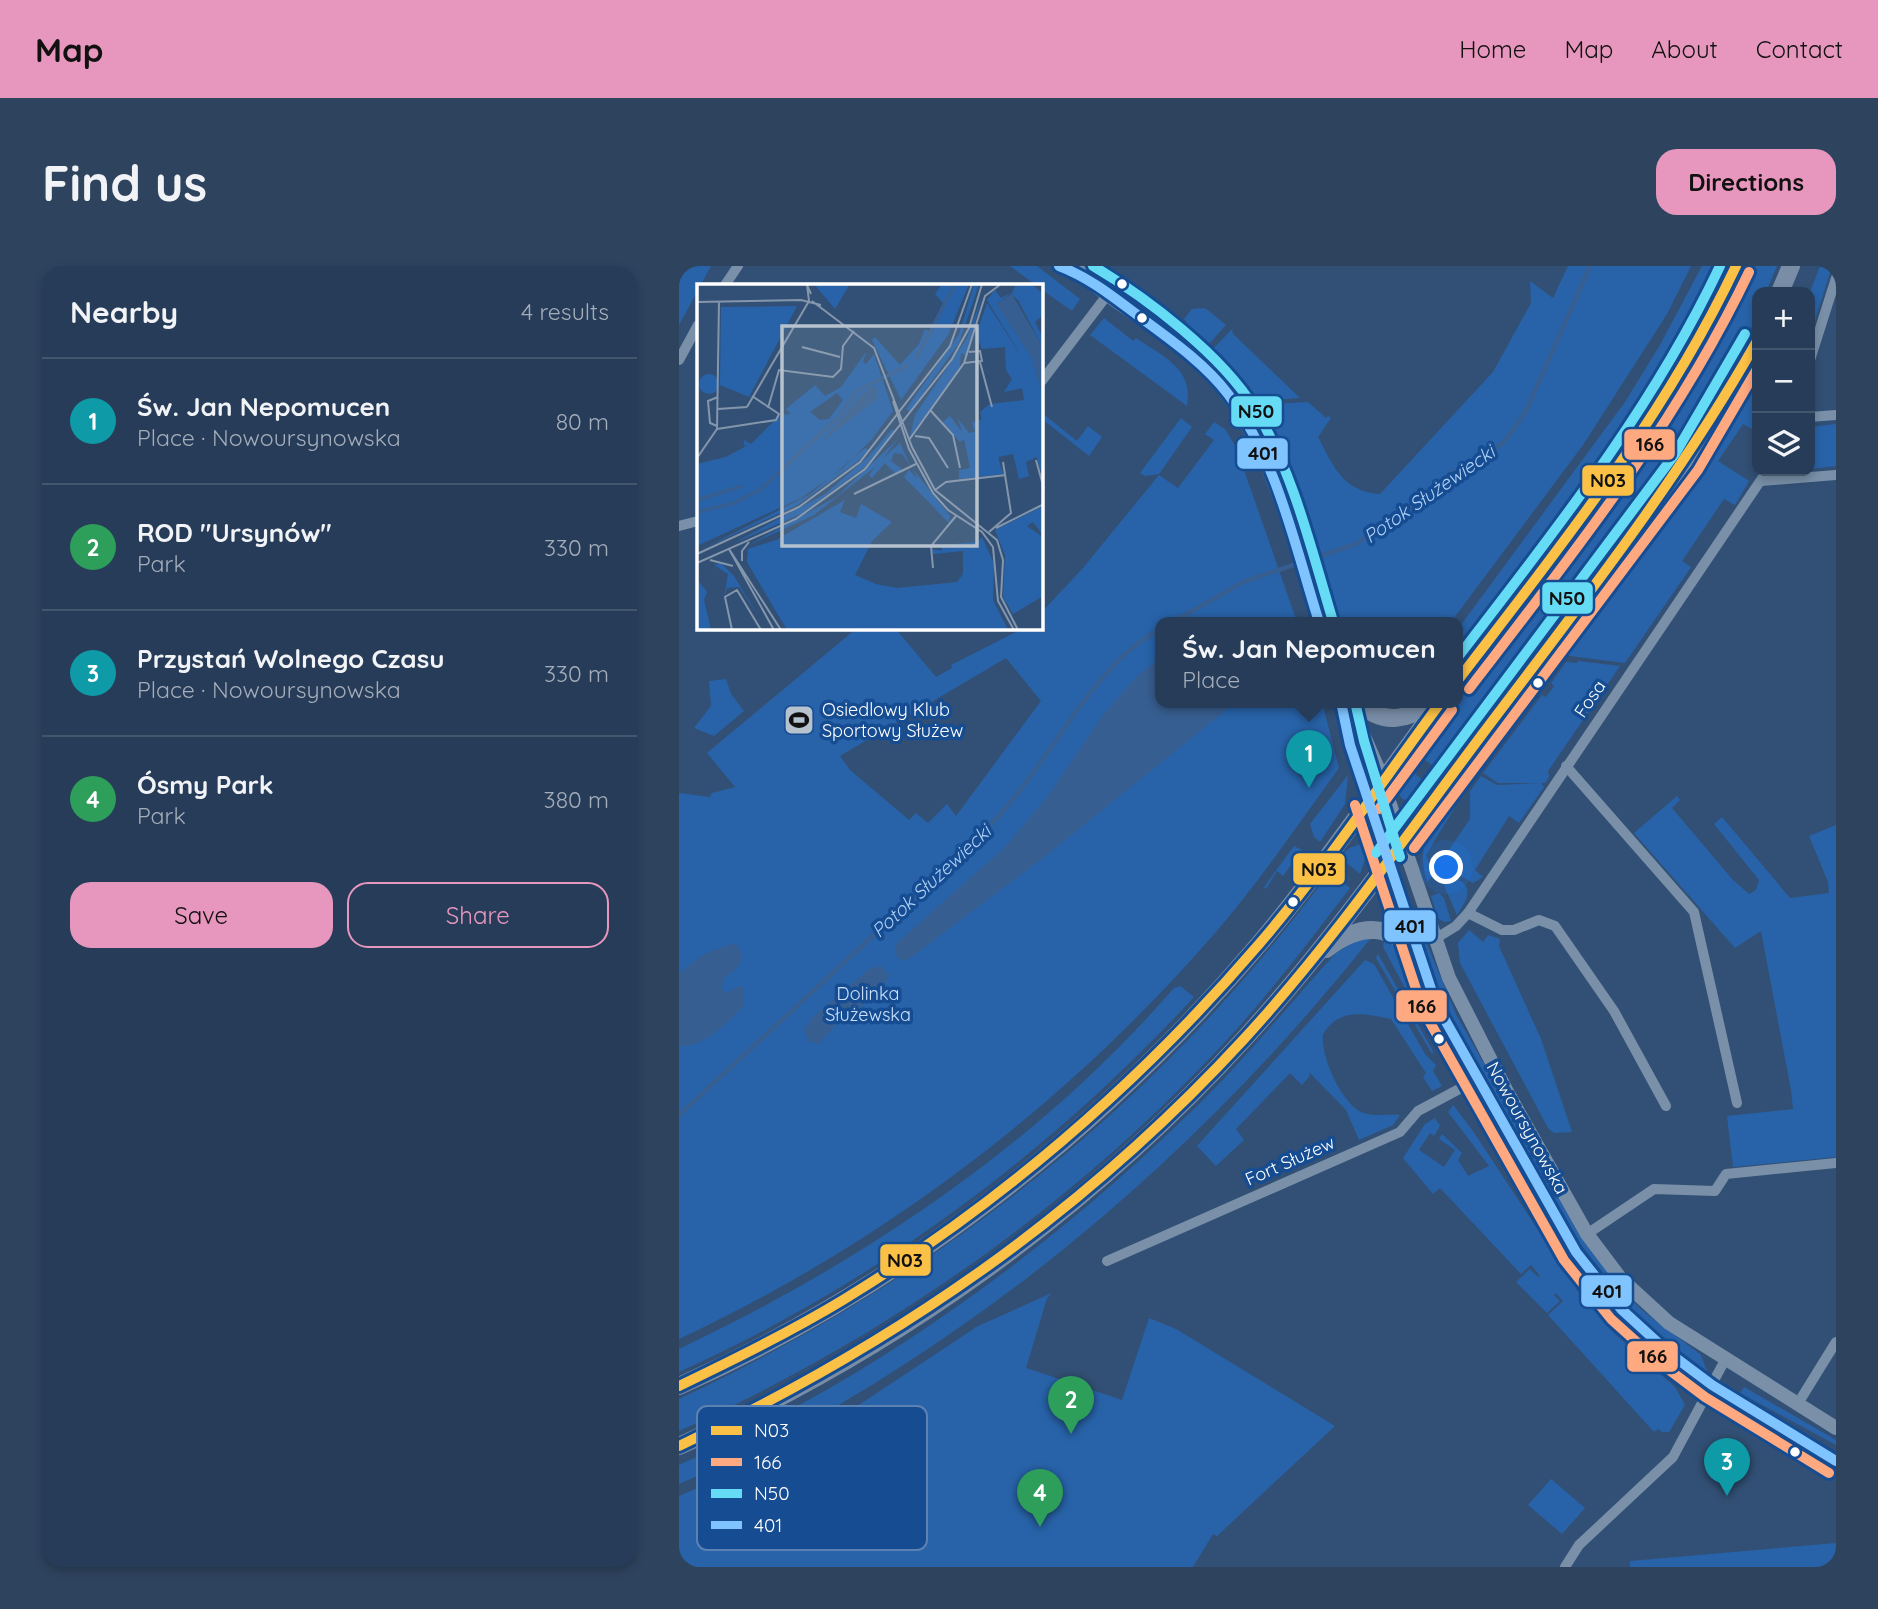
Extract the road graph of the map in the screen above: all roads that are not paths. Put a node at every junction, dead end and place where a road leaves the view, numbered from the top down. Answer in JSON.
{"nodes":[{"id":1,"x":738,"y":266,"type":"edge"},
{"id":2,"x":1059,"y":266,"type":"edge"},
{"id":3,"x":1736,"y":266,"type":"edge"},
{"id":4,"x":1791,"y":266,"type":"edge"},
{"id":5,"x":1077,"y":270,"type":"edge"},
{"id":6,"x":1836,"y":278,"type":"edge"},
{"id":7,"x":726,"y":284,"type":"edge"},
{"id":8,"x":1782,"y":287,"type":"edge"},
{"id":9,"x":1108,"y":294,"type":"junction"},
{"id":10,"x":697,"y":328,"type":"edge"},
{"id":11,"x":1752,"y":350,"type":"edge"},
{"id":12,"x":1813,"y":350,"type":"edge"},
{"id":13,"x":679,"y":360,"type":"edge"},
{"id":14,"x":1043,"y":379,"type":"edge"},
{"id":15,"x":1836,"y":415,"type":"edge"},
{"id":16,"x":1815,"y":417,"type":"edge"},
{"id":17,"x":1836,"y":475,"type":"edge"},
{"id":18,"x":1764,"y":476,"type":"edge"},
{"id":19,"x":1761,"y":481,"type":"junction"},
{"id":20,"x":697,"y":521,"type":"edge"},
{"id":21,"x":679,"y":526,"type":"edge"},
{"id":22,"x":1317,"y":617,"type":"edge"},
{"id":23,"x":1463,"y":673,"type":"edge"},
{"id":24,"x":1342,"y":708,"type":"edge"},
{"id":25,"x":1352,"y":708,"type":"edge"},
{"id":26,"x":1367,"y":708,"type":"edge"},
{"id":27,"x":1424,"y":708,"type":"edge"},
{"id":28,"x":1437,"y":708,"type":"edge"},
{"id":29,"x":1566,"y":766,"type":"junction"},
{"id":30,"x":1382,"y":781,"type":"junction"},
{"id":31,"x":1368,"y":800,"type":"junction"},
{"id":32,"x":1403,"y":840,"type":"junction"},
{"id":33,"x":1387,"y":861,"type":"junction"},
{"id":34,"x":1468,"y":913,"type":"junction"},
{"id":35,"x":1434,"y":939,"type":"junction"},
{"id":36,"x":1419,"y":957,"type":"junction"},
{"id":37,"x":1312,"y":960,"type":"junction"},
{"id":38,"x":1478,"y":1079,"type":"junction"},
{"id":39,"x":1737,"y":1103,"type":"dead end"},
{"id":40,"x":1666,"y":1106,"type":"dead end"},
{"id":41,"x":1836,"y":1163,"type":"edge"},
{"id":42,"x":1587,"y":1234,"type":"junction"},
{"id":43,"x":1107,"y":1261,"type":"dead end"},
{"id":44,"x":1836,"y":1342,"type":"edge"},
{"id":45,"x":1725,"y":1360,"type":"junction"},
{"id":46,"x":679,"y":1385,"type":"edge"},
{"id":47,"x":1712,"y":1385,"type":"junction"},
{"id":48,"x":1797,"y":1405,"type":"junction"},
{"id":49,"x":768,"y":1406,"type":"edge"},
{"id":50,"x":1836,"y":1428,"type":"edge"},
{"id":51,"x":697,"y":1438,"type":"edge"},
{"id":52,"x":679,"y":1446,"type":"edge"},
{"id":53,"x":1836,"y":1461,"type":"edge"},
{"id":54,"x":1565,"y":1567,"type":"edge"}],
"edges":[{"from":1,"to":7,"type":"street"},
{"from":2,"to":5,"type":"street"},
{"from":3,"to":23,"type":"main road"},
{"from":4,"to":8,"type":"main road"},
{"from":5,"to":9,"type":"street"},
{"from":6,"to":12,"type":"street"},
{"from":9,"to":14,"type":"street"},
{"from":9,"to":22,"type":"street"},
{"from":10,"to":13,"type":"street"},
{"from":11,"to":32,"type":"main road"},
{"from":15,"to":16,"type":"street"},
{"from":17,"to":19,"type":"street"},
{"from":18,"to":19,"type":"street","name":"Fosa"},
{"from":19,"to":29,"type":"street","name":"Fosa"},
{"from":20,"to":21,"type":"street"},
{"from":24,"to":31,"type":"street","name":"Nowoursynowska"},
{"from":25,"to":30,"type":"street","name":"Nowoursynowska"},
{"from":26,"to":27,"type":"main road"},
{"from":28,"to":30,"type":"main road"},
{"from":29,"to":34,"type":"street","name":"Fosa"},
{"from":29,"to":39,"type":"street"},
{"from":30,"to":31,"type":"main road"},
{"from":30,"to":32,"type":"street","name":"Nowoursynowska"},
{"from":31,"to":33,"type":"street","name":"Nowoursynowska"},
{"from":31,"to":46,"type":"main road"},
{"from":32,"to":33,"type":"main road"},
{"from":32,"to":35,"type":"street","name":"Nowoursynowska"},
{"from":33,"to":36,"type":"street","name":"Nowoursynowska"},
{"from":33,"to":37,"type":"main road"},
{"from":34,"to":35,"type":"street","name":"Fosa"},
{"from":34,"to":40,"type":"street"},
{"from":35,"to":42,"type":"street","name":"Nowoursynowska"},
{"from":36,"to":37,"type":"main road"},
{"from":36,"to":38,"type":"street","name":"Nowoursynowska"},
{"from":37,"to":49,"type":"main road"},
{"from":38,"to":43,"type":"street","name":"Fort Służew"},
{"from":38,"to":47,"type":"street","name":"Nowoursynowska"},
{"from":41,"to":42,"type":"street"},
{"from":42,"to":45,"type":"street","name":"Nowoursynowska"},
{"from":44,"to":48,"type":"street"},
{"from":45,"to":47,"type":"street"},
{"from":45,"to":48,"type":"street","name":"Nowoursynowska"},
{"from":47,"to":53,"type":"street","name":"Nowoursynowska"},
{"from":47,"to":54,"type":"street"},
{"from":48,"to":50,"type":"street","name":"Nowoursynowska"},
{"from":51,"to":52,"type":"main road"}]}
